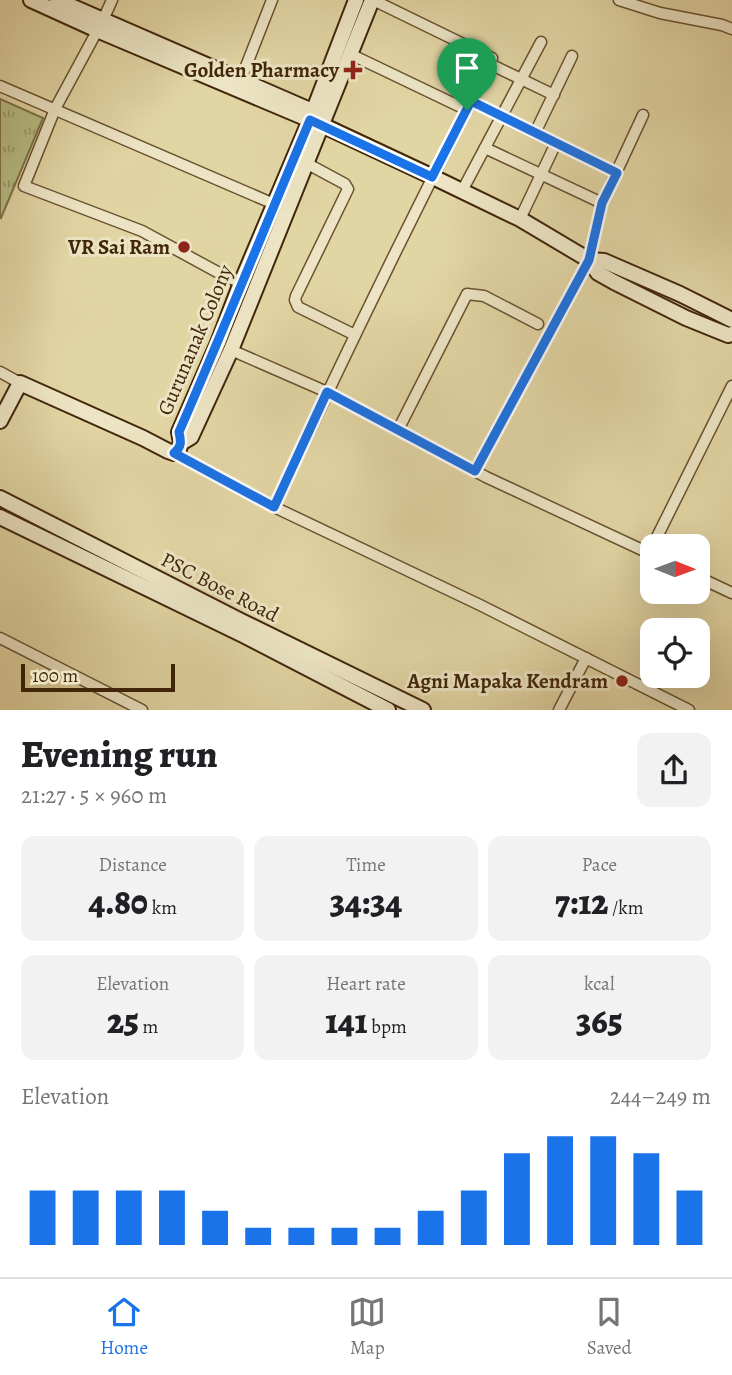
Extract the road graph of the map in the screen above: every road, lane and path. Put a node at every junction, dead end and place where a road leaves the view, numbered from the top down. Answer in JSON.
{"nodes":[{"id":1,"x":31,"y":0,"type":"edge"},
{"id":2,"x":57,"y":0,"type":"edge"},
{"id":3,"x":112,"y":0,"type":"edge"},
{"id":4,"x":356,"y":0,"type":"edge"},
{"id":5,"x":372,"y":0,"type":"edge"},
{"id":6,"x":619,"y":0,"type":"edge"},
{"id":7,"x":270,"y":1,"type":"edge"},
{"id":8,"x":100,"y":25,"type":"junction"},
{"id":9,"x":732,"y":29,"type":"edge"},
{"id":10,"x":541,"y":42,"type":"dead end"},
{"id":11,"x":350,"y":54,"type":"junction"},
{"id":12,"x":572,"y":56,"type":"dead end"},
{"id":13,"x":491,"y":64,"type":"junction"},
{"id":14,"x":241,"y":79,"type":"junction"},
{"id":15,"x":522,"y":79,"type":"junction"},
{"id":16,"x":0,"y":86,"type":"edge"},
{"id":17,"x":554,"y":94,"type":"junction"},
{"id":18,"x":469,"y":106,"type":"junction"},
{"id":19,"x":55,"y":109,"type":"junction"},
{"id":20,"x":643,"y":115,"type":"dead end"},
{"id":21,"x":502,"y":116,"type":"junction"},
{"id":22,"x":318,"y":118,"type":"junction"},
{"id":23,"x":535,"y":133,"type":"junction"},
{"id":24,"x":556,"y":143,"type":"junction"},
{"id":25,"x":485,"y":148,"type":"junction"},
{"id":26,"x":306,"y":163,"type":"junction"},
{"id":27,"x":617,"y":173,"type":"junction"},
{"id":28,"x":541,"y":174,"type":"junction"},
{"id":29,"x":432,"y":177,"type":"junction"},
{"id":30,"x":462,"y":191,"type":"junction"},
{"id":31,"x":602,"y":203,"type":"junction"},
{"id":32,"x":274,"y":204,"type":"junction"},
{"id":33,"x":520,"y":219,"type":"junction"},
{"id":34,"x":589,"y":260,"type":"junction"},
{"id":35,"x":242,"y":283,"type":"junction"},
{"id":36,"x":732,"y":320,"type":"edge"},
{"id":37,"x":538,"y":324,"type":"dead end"},
{"id":38,"x":732,"y":334,"type":"edge"},
{"id":39,"x":355,"y":335,"type":"junction"},
{"id":40,"x":231,"y":350,"type":"junction"},
{"id":41,"x":0,"y":372,"type":"edge"},
{"id":42,"x":20,"y":383,"type":"junction"},
{"id":43,"x":732,"y":386,"type":"edge"},
{"id":44,"x":327,"y":392,"type":"junction"},
{"id":45,"x":0,"y":421,"type":"edge"},
{"id":46,"x":398,"y":430,"type":"junction"},
{"id":47,"x":178,"y":448,"type":"junction"},
{"id":48,"x":475,"y":471,"type":"junction"},
{"id":49,"x":0,"y":498,"type":"edge"},
{"id":50,"x":274,"y":507,"type":"junction"},
{"id":51,"x":0,"y":517,"type":"edge"},
{"id":52,"x":661,"y":534,"type":"edge"},
{"id":53,"x":640,"y":549,"type":"edge"},
{"id":54,"x":710,"y":583,"type":"edge"},
{"id":55,"x":732,"y":593,"type":"edge"},
{"id":56,"x":0,"y":638,"type":"edge"},
{"id":57,"x":586,"y":658,"type":"junction"},
{"id":58,"x":142,"y":710,"type":"edge"},
{"id":59,"x":388,"y":710,"type":"edge"},
{"id":60,"x":423,"y":710,"type":"edge"},
{"id":61,"x":559,"y":710,"type":"edge"},
{"id":62,"x":689,"y":710,"type":"edge"}],
"edges":[{"from":1,"to":8,"type":"street"},
{"from":2,"to":8,"type":"street"},
{"from":3,"to":8,"type":"street"},
{"from":4,"to":22,"type":"street","name":"Gurunanak Colony"},
{"from":5,"to":11,"type":"street","name":"Gurunanak Colony"},
{"from":5,"to":13,"type":"street"},
{"from":6,"to":9,"type":"street"},
{"from":7,"to":14,"type":"street"},
{"from":8,"to":14,"type":"street"},
{"from":8,"to":19,"type":"street"},
{"from":8,"to":22,"type":"street"},
{"from":10,"to":15,"type":"street"},
{"from":11,"to":18,"type":"street"},
{"from":11,"to":22,"type":"street","name":"Gurunanak Colony"},
{"from":12,"to":17,"type":"street"},
{"from":13,"to":15,"type":"street"},
{"from":13,"to":18,"type":"street"},
{"from":14,"to":22,"type":"street"},
{"from":15,"to":17,"type":"street"},
{"from":15,"to":21,"type":"street"},
{"from":16,"to":19,"type":"street"},
{"from":17,"to":23,"type":"street"},
{"from":18,"to":21,"type":"street"},
{"from":18,"to":29,"type":"street"},
{"from":19,"to":32,"type":"street"},
{"from":19,"to":35,"type":"street"},
{"from":20,"to":27,"type":"street"},
{"from":21,"to":23,"type":"street"},
{"from":21,"to":25,"type":"street"},
{"from":22,"to":26,"type":"street","name":"Gurunanak Colony"},
{"from":22,"to":29,"type":"street"},
{"from":22,"to":32,"type":"street","name":"Gurunanak Colony"},
{"from":23,"to":24,"type":"street"},
{"from":24,"to":27,"type":"street"},
{"from":24,"to":28,"type":"street"},
{"from":25,"to":28,"type":"street"},
{"from":25,"to":30,"type":"street"},
{"from":26,"to":39,"type":"street"},
{"from":26,"to":40,"type":"street","name":"Gurunanak Colony"},
{"from":27,"to":31,"type":"street"},
{"from":28,"to":31,"type":"street"},
{"from":28,"to":33,"type":"street"},
{"from":29,"to":30,"type":"street"},
{"from":29,"to":39,"type":"street"},
{"from":30,"to":33,"type":"street"},
{"from":31,"to":34,"type":"street"},
{"from":32,"to":35,"type":"street","name":"Gurunanak Colony"},
{"from":33,"to":34,"type":"street"},
{"from":34,"to":36,"type":"street"},
{"from":34,"to":38,"type":"street"},
{"from":34,"to":48,"type":"street"},
{"from":35,"to":47,"type":"street","name":"Gurunanak Colony"},
{"from":37,"to":46,"type":"street"},
{"from":39,"to":44,"type":"street"},
{"from":40,"to":44,"type":"street"},
{"from":40,"to":47,"type":"street","name":"Gurunanak Colony"},
{"from":41,"to":42,"type":"street"},
{"from":42,"to":45,"type":"street"},
{"from":42,"to":47,"type":"street"},
{"from":43,"to":52,"type":"street"},
{"from":44,"to":46,"type":"street"},
{"from":44,"to":50,"type":"street"},
{"from":46,"to":48,"type":"street"},
{"from":47,"to":50,"type":"street"},
{"from":48,"to":53,"type":"street"},
{"from":49,"to":60,"type":"street","name":"PSC Bose Road"},
{"from":50,"to":57,"type":"street"},
{"from":51,"to":59,"type":"street","name":"PSC Bose Road"},
{"from":54,"to":55,"type":"street"},
{"from":56,"to":58,"type":"street"},
{"from":57,"to":61,"type":"street"},
{"from":57,"to":62,"type":"street"}]}
